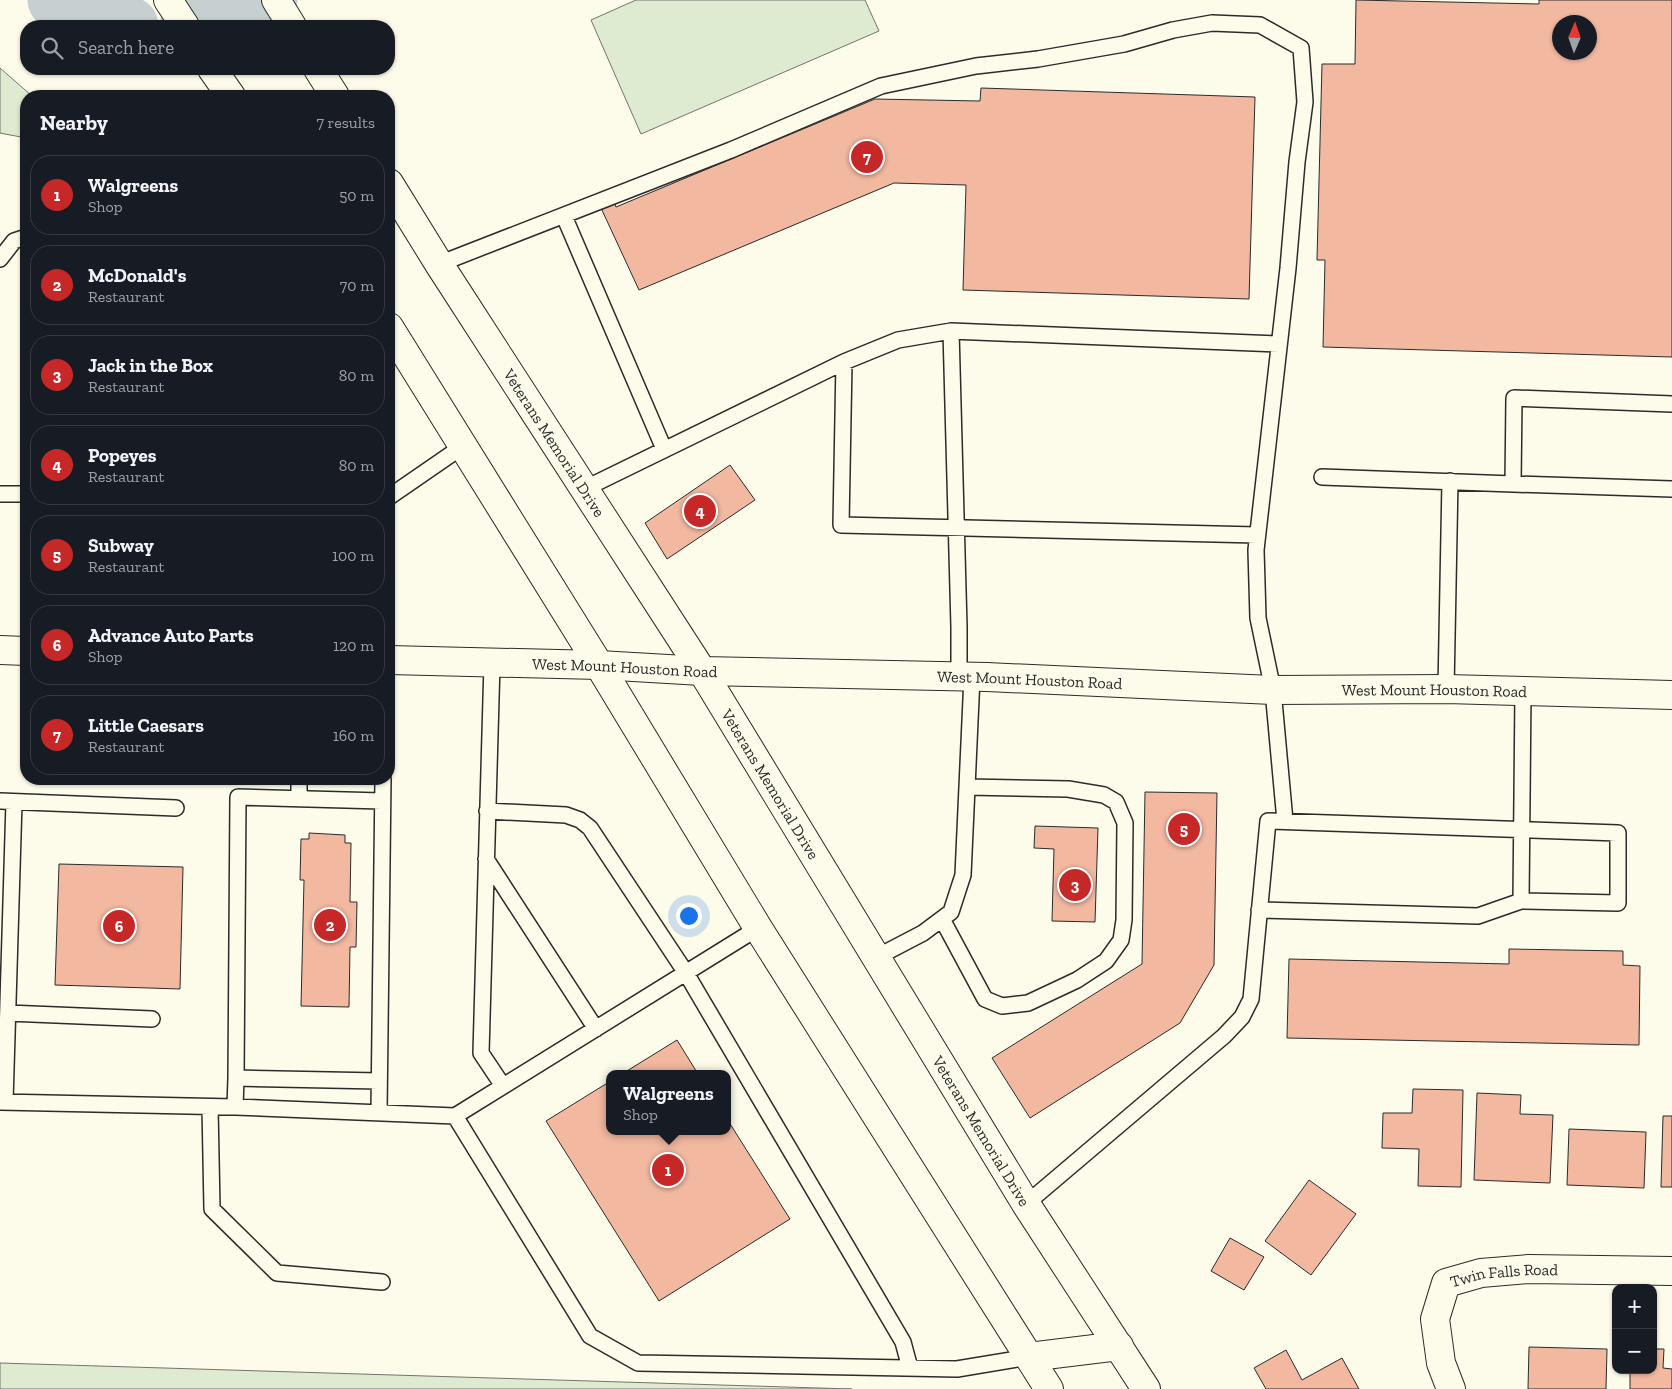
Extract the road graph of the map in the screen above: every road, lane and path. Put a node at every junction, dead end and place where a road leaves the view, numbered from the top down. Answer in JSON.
{"nodes":[{"id":1,"x":168,"y":0,"type":"edge"},
{"id":2,"x":276,"y":0,"type":"edge"},
{"id":3,"x":181,"y":20,"type":"edge"},
{"id":4,"x":288,"y":20,"type":"edge"},
{"id":5,"x":395,"y":193,"type":"edge"},
{"id":6,"x":564,"y":216,"type":"junction"},
{"id":7,"x":20,"y":239,"type":"edge"},
{"id":8,"x":0,"y":259,"type":"edge"},
{"id":9,"x":439,"y":264,"type":"junction"},
{"id":10,"x":952,"y":330,"type":"junction"},
{"id":11,"x":395,"y":337,"type":"edge"},
{"id":12,"x":1279,"y":344,"type":"junction"},
{"id":13,"x":844,"y":362,"type":"junction"},
{"id":14,"x":1672,"y":404,"type":"edge"},
{"id":15,"x":463,"y":446,"type":"junction"},
{"id":16,"x":664,"y":449,"type":"junction"},
{"id":17,"x":1322,"y":477,"type":"dead end"},
{"id":18,"x":1450,"y":481,"type":"junction"},
{"id":19,"x":1513,"y":484,"type":"junction"},
{"id":20,"x":584,"y":489,"type":"junction"},
{"id":21,"x":1672,"y":489,"type":"edge"},
{"id":22,"x":395,"y":493,"type":"edge"},
{"id":23,"x":0,"y":494,"type":"edge"},
{"id":24,"x":20,"y":494,"type":"edge"},
{"id":25,"x":957,"y":529,"type":"junction"},
{"id":26,"x":1257,"y":536,"type":"junction"},
{"id":27,"x":0,"y":650,"type":"edge"},
{"id":28,"x":20,"y":651,"type":"edge"},
{"id":29,"x":395,"y":660,"type":"edge"},
{"id":30,"x":492,"y":663,"type":"junction"},
{"id":31,"x":599,"y":665,"type":"junction"},
{"id":32,"x":702,"y":671,"type":"junction"},
{"id":33,"x":966,"y":677,"type":"junction"},
{"id":34,"x":1446,"y":688,"type":"junction"},
{"id":35,"x":1273,"y":690,"type":"junction"},
{"id":36,"x":1523,"y":691,"type":"junction"},
{"id":37,"x":1672,"y":695,"type":"edge"},
{"id":38,"x":299,"y":785,"type":"edge"},
{"id":39,"x":382,"y":785,"type":"edge"},
{"id":40,"x":967,"y":787,"type":"junction"},
{"id":41,"x":299,"y":798,"type":"junction"},
{"id":42,"x":382,"y":801,"type":"junction"},
{"id":43,"x":7,"y":802,"type":"edge"},
{"id":44,"x":176,"y":808,"type":"dead end"},
{"id":45,"x":487,"y":811,"type":"junction"},
{"id":46,"x":1285,"y":821,"type":"junction"},
{"id":47,"x":1522,"y":830,"type":"junction"},
{"id":48,"x":486,"y":859,"type":"junction"},
{"id":49,"x":1521,"y":901,"type":"junction"},
{"id":50,"x":1259,"y":910,"type":"junction"},
{"id":51,"x":942,"y":919,"type":"junction"},
{"id":52,"x":758,"y":928,"type":"junction"},
{"id":53,"x":877,"y":957,"type":"junction"},
{"id":54,"x":686,"y":973,"type":"junction"},
{"id":55,"x":8,"y":1013,"type":"junction"},
{"id":56,"x":152,"y":1019,"type":"dead end"},
{"id":57,"x":596,"y":1029,"type":"junction"},
{"id":58,"x":236,"y":1078,"type":"junction"},
{"id":59,"x":379,"y":1081,"type":"junction"},
{"id":60,"x":503,"y":1086,"type":"junction"},
{"id":61,"x":3,"y":1102,"type":"edge"},
{"id":62,"x":210,"y":1107,"type":"junction"},
{"id":63,"x":234,"y":1107,"type":"junction"},
{"id":64,"x":379,"y":1112,"type":"junction"},
{"id":65,"x":455,"y":1116,"type":"junction"},
{"id":66,"x":1026,"y":1204,"type":"junction"},
{"id":67,"x":1672,"y":1271,"type":"edge"},
{"id":68,"x":382,"y":1282,"type":"dead end"},
{"id":69,"x":1119,"y":1346,"type":"junction"},
{"id":70,"x":1029,"y":1356,"type":"junction"},
{"id":71,"x":910,"y":1368,"type":"junction"},
{"id":72,"x":1049,"y":1389,"type":"edge"},
{"id":73,"x":1146,"y":1389,"type":"edge"},
{"id":74,"x":1452,"y":1389,"type":"edge"}],
"edges":[{"from":1,"to":3,"type":"main road"},
{"from":2,"to":4,"type":"main road"},
{"from":5,"to":9,"type":"main road","name":"Veterans Memorial Drive"},
{"from":6,"to":9,"type":"lane"},
{"from":6,"to":12,"type":"lane"},
{"from":6,"to":16,"type":"lane"},
{"from":7,"to":8,"type":"lane"},
{"from":9,"to":20,"type":"main road","name":"Veterans Memorial Drive"},
{"from":10,"to":12,"type":"lane"},
{"from":10,"to":13,"type":"lane"},
{"from":10,"to":25,"type":"lane"},
{"from":11,"to":15,"type":"main road"},
{"from":12,"to":26,"type":"lane"},
{"from":13,"to":16,"type":"lane"},
{"from":13,"to":25,"type":"lane"},
{"from":14,"to":19,"type":"lane"},
{"from":15,"to":22,"type":"lane"},
{"from":15,"to":31,"type":"main road"},
{"from":16,"to":20,"type":"lane"},
{"from":17,"to":18,"type":"lane"},
{"from":18,"to":19,"type":"lane"},
{"from":18,"to":34,"type":"lane"},
{"from":19,"to":21,"type":"lane"},
{"from":20,"to":32,"type":"main road","name":"Veterans Memorial Drive"},
{"from":23,"to":24,"type":"lane"},
{"from":25,"to":26,"type":"lane"},
{"from":25,"to":33,"type":"lane"},
{"from":26,"to":35,"type":"lane"},
{"from":27,"to":28,"type":"main road"},
{"from":29,"to":30,"type":"main road","name":"West Mount Houston Road"},
{"from":30,"to":31,"type":"main road","name":"West Mount Houston Road"},
{"from":30,"to":45,"type":"lane"},
{"from":31,"to":32,"type":"main road","name":"West Mount Houston Road"},
{"from":31,"to":52,"type":"main road"},
{"from":32,"to":33,"type":"main road","name":"West Mount Houston Road"},
{"from":32,"to":53,"type":"main road","name":"Veterans Memorial Drive"},
{"from":33,"to":35,"type":"main road","name":"West Mount Houston Road"},
{"from":33,"to":40,"type":"lane"},
{"from":34,"to":35,"type":"main road","name":"West Mount Houston Road"},
{"from":34,"to":36,"type":"main road","name":"West Mount Houston Road"},
{"from":35,"to":46,"type":"lane"},
{"from":36,"to":37,"type":"main road","name":"West Mount Houston Road"},
{"from":36,"to":47,"type":"lane"},
{"from":38,"to":41,"type":"lane"},
{"from":39,"to":42,"type":"lane"},
{"from":40,"to":51,"type":"lane"},
{"from":40,"to":51,"type":"lane"},
{"from":41,"to":42,"type":"lane"},
{"from":41,"to":58,"type":"lane"},
{"from":42,"to":59,"type":"lane"},
{"from":43,"to":44,"type":"lane"},
{"from":43,"to":55,"type":"lane"},
{"from":45,"to":48,"type":"lane"},
{"from":45,"to":54,"type":"lane"},
{"from":46,"to":47,"type":"lane"},
{"from":46,"to":50,"type":"lane"},
{"from":47,"to":49,"type":"lane"},
{"from":47,"to":49,"type":"lane"},
{"from":48,"to":57,"type":"lane"},
{"from":48,"to":60,"type":"lane"},
{"from":49,"to":50,"type":"lane"},
{"from":50,"to":66,"type":"lane"},
{"from":51,"to":53,"type":"lane"},
{"from":52,"to":54,"type":"lane"},
{"from":52,"to":70,"type":"main road"},
{"from":53,"to":66,"type":"main road","name":"Veterans Memorial Drive"},
{"from":54,"to":57,"type":"lane"},
{"from":54,"to":71,"type":"lane"},
{"from":55,"to":56,"type":"lane"},
{"from":55,"to":61,"type":"lane"},
{"from":57,"to":60,"type":"lane"},
{"from":58,"to":59,"type":"lane"},
{"from":58,"to":63,"type":"lane"},
{"from":59,"to":64,"type":"lane"},
{"from":60,"to":65,"type":"lane"},
{"from":61,"to":62,"type":"lane"},
{"from":62,"to":63,"type":"lane"},
{"from":62,"to":68,"type":"lane"},
{"from":63,"to":64,"type":"lane"},
{"from":64,"to":65,"type":"lane"},
{"from":65,"to":71,"type":"lane"},
{"from":66,"to":69,"type":"main road","name":"Veterans Memorial Drive"},
{"from":67,"to":74,"type":"main road","name":"Twin Falls Road"},
{"from":69,"to":70,"type":"main road"},
{"from":69,"to":73,"type":"main road","name":"Veterans Memorial Drive"},
{"from":70,"to":71,"type":"lane"},
{"from":70,"to":72,"type":"main road"}]}
